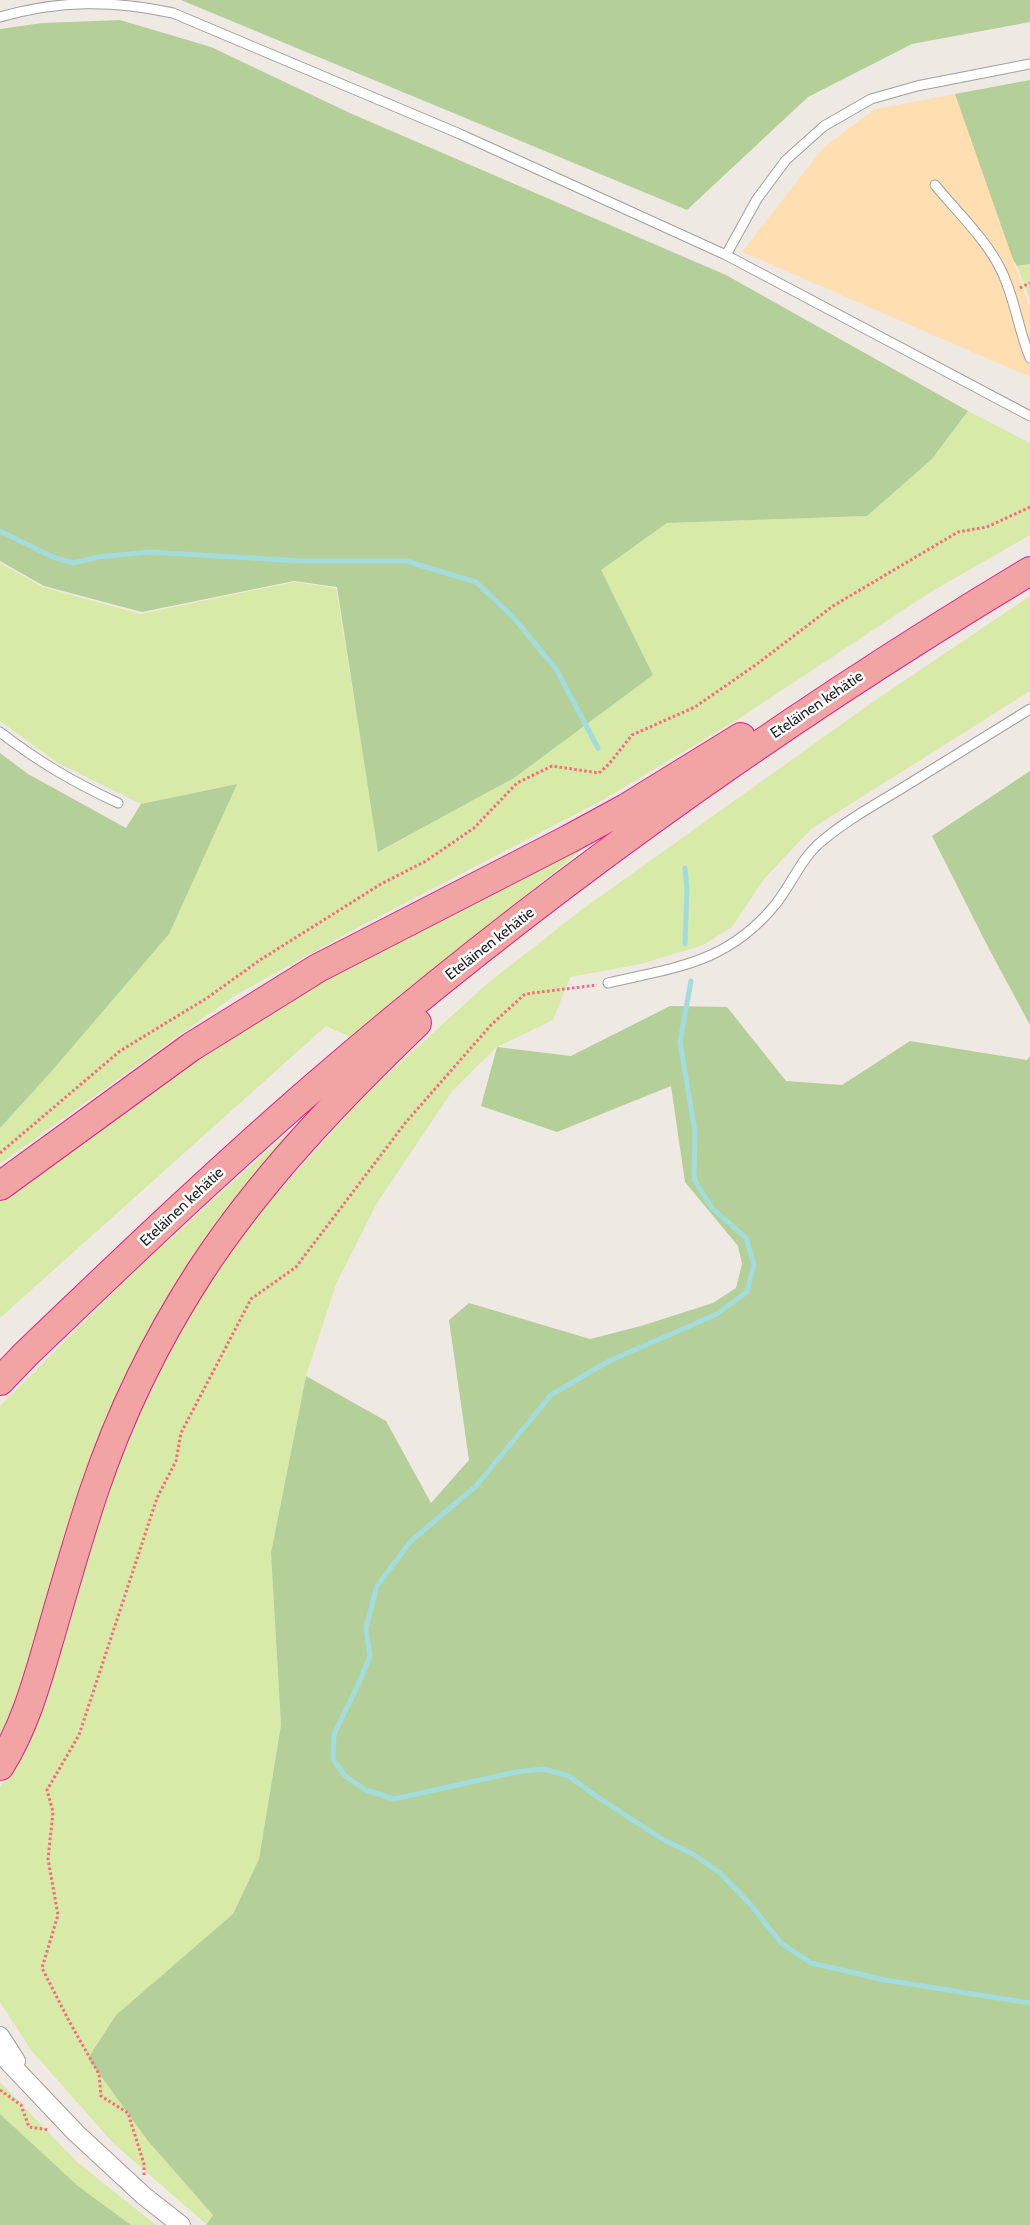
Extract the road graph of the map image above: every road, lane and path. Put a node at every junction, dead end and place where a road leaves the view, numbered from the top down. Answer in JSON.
{"nodes":[{"id":1,"x":0,"y":17,"type":"edge"},
{"id":2,"x":1030,"y":64,"type":"edge"},
{"id":3,"x":935,"y":186,"type":"dead end"},
{"id":4,"x":726,"y":255,"type":"junction"},
{"id":5,"x":1030,"y":358,"type":"edge"},
{"id":6,"x":1030,"y":416,"type":"edge"},
{"id":7,"x":1030,"y":507,"type":"edge"},
{"id":8,"x":1030,"y":571,"type":"edge"},
{"id":9,"x":923,"y":635,"type":"junction"},
{"id":10,"x":1030,"y":710,"type":"edge"},
{"id":11,"x":0,"y":732,"type":"edge"},
{"id":12,"x":118,"y":803,"type":"dead end"},
{"id":13,"x":590,"y":865,"type":"junction"},
{"id":14,"x":608,"y":983,"type":"joint"},
{"id":15,"x":0,"y":1153,"type":"edge"},
{"id":16,"x":0,"y":1186,"type":"edge"},
{"id":17,"x":0,"y":1381,"type":"edge"},
{"id":18,"x":0,"y":1766,"type":"edge"},
{"id":19,"x":0,"y":2036,"type":"edge"},
{"id":20,"x":0,"y":2053,"type":"edge"},
{"id":21,"x":32,"y":2086,"type":"junction"},
{"id":22,"x":0,"y":2090,"type":"edge"},
{"id":23,"x":76,"y":2133,"type":"junction"},
{"id":24,"x":144,"y":2196,"type":"junction"},
{"id":25,"x":181,"y":2225,"type":"edge"}],
"edges":[{"from":1,"to":4,"type":"lane"},
{"from":2,"to":4,"type":"lane"},
{"from":3,"to":5,"type":"lane"},
{"from":4,"to":6,"type":"lane"},
{"from":7,"to":15,"type":"path"},
{"from":8,"to":9,"type":"highway","name":"Eteläinen kehätie"},
{"from":9,"to":13,"type":"highway","name":"Eteläinen kehätie"},
{"from":9,"to":16,"type":"highway"},
{"from":10,"to":14,"type":"lane"},
{"from":11,"to":12,"type":"lane"},
{"from":13,"to":17,"type":"highway","name":"Eteläinen kehätie"},
{"from":13,"to":18,"type":"highway"},
{"from":14,"to":24,"type":"path"},
{"from":19,"to":21,"type":"street"},
{"from":20,"to":21,"type":"street"},
{"from":21,"to":23,"type":"street"},
{"from":22,"to":23,"type":"path"},
{"from":23,"to":24,"type":"street"},
{"from":24,"to":25,"type":"street"}]}
